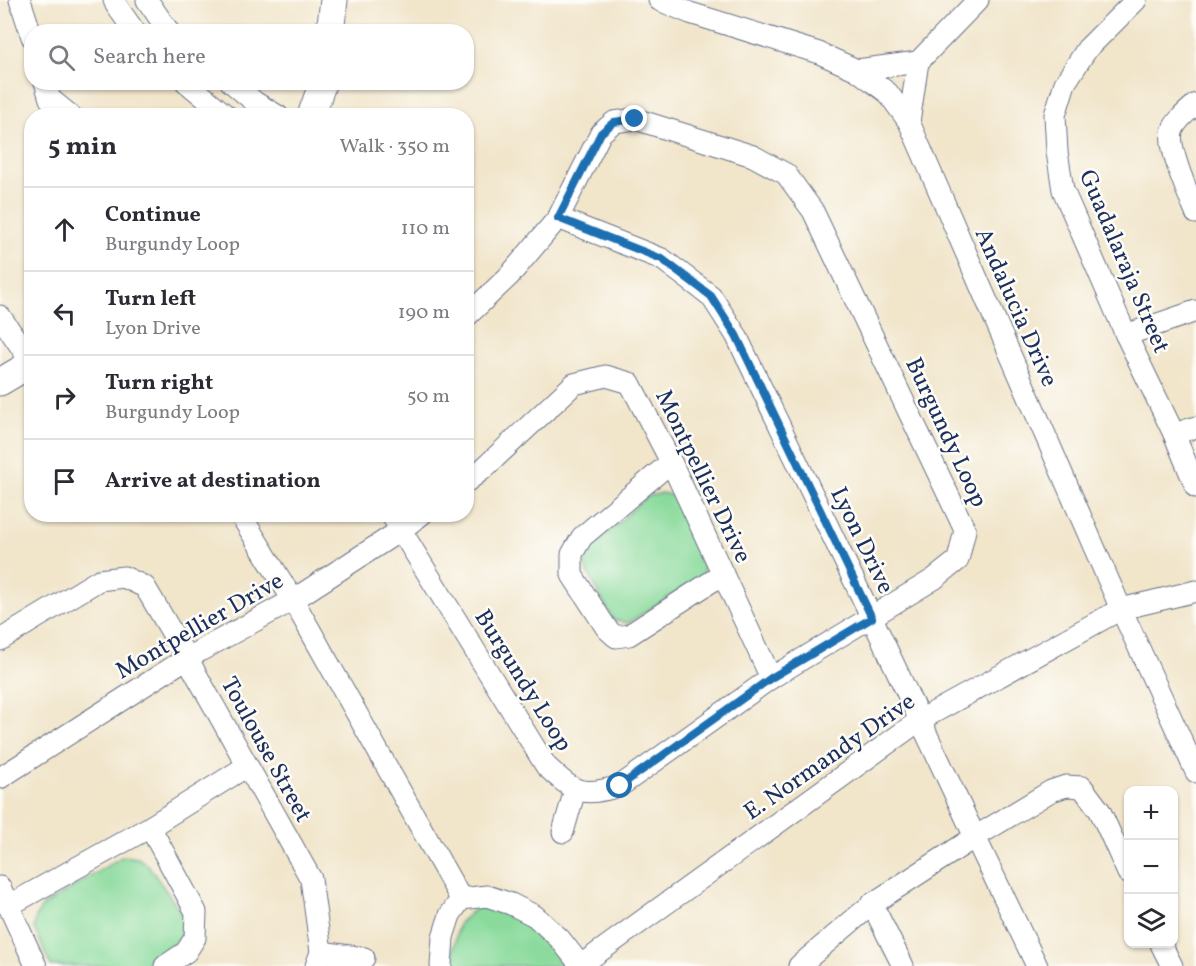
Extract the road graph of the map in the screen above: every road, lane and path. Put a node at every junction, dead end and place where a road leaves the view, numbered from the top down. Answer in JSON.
{"nodes":[{"id":1,"x":20,"y":0,"type":"edge"},
{"id":2,"x":114,"y":0,"type":"edge"},
{"id":3,"x":147,"y":0,"type":"edge"},
{"id":4,"x":334,"y":0,"type":"edge"},
{"id":5,"x":658,"y":0,"type":"edge"},
{"id":6,"x":978,"y":0,"type":"edge"},
{"id":7,"x":1136,"y":0,"type":"edge"},
{"id":8,"x":28,"y":24,"type":"edge"},
{"id":9,"x":129,"y":24,"type":"edge"},
{"id":10,"x":164,"y":24,"type":"edge"},
{"id":11,"x":331,"y":24,"type":"edge"},
{"id":12,"x":918,"y":62,"type":"junction"},
{"id":13,"x":857,"y":70,"type":"junction"},
{"id":14,"x":47,"y":90,"type":"edge"},
{"id":15,"x":196,"y":90,"type":"edge"},
{"id":16,"x":236,"y":90,"type":"edge"},
{"id":17,"x":320,"y":90,"type":"edge"},
{"id":18,"x":1196,"y":104,"type":"edge"},
{"id":19,"x":62,"y":108,"type":"edge"},
{"id":20,"x":217,"y":108,"type":"edge"},
{"id":21,"x":247,"y":108,"type":"edge"},
{"id":22,"x":314,"y":108,"type":"edge"},
{"id":23,"x":909,"y":122,"type":"junction"},
{"id":24,"x":1193,"y":199,"type":"edge"},
{"id":25,"x":558,"y":218,"type":"junction"},
{"id":26,"x":474,"y":309,"type":"edge"},
{"id":27,"x":1196,"y":311,"type":"edge"},
{"id":28,"x":0,"y":316,"type":"edge"},
{"id":29,"x":1126,"y":336,"type":"junction"},
{"id":30,"x":24,"y":351,"type":"edge"},
{"id":31,"x":24,"y":368,"type":"edge"},
{"id":32,"x":0,"y":382,"type":"edge"},
{"id":33,"x":1196,"y":427,"type":"edge"},
{"id":34,"x":1174,"y":434,"type":"junction"},
{"id":35,"x":671,"y":462,"type":"junction"},
{"id":36,"x":474,"y":476,"type":"edge"},
{"id":37,"x":1196,"y":487,"type":"edge"},
{"id":38,"x":245,"y":522,"type":"edge"},
{"id":39,"x":396,"y":522,"type":"edge"},
{"id":40,"x":723,"y":574,"type":"junction"},
{"id":41,"x":1196,"y":591,"type":"edge"},
{"id":42,"x":293,"y":600,"type":"junction"},
{"id":43,"x":1121,"y":609,"type":"junction"},
{"id":44,"x":872,"y":618,"type":"junction"},
{"id":45,"x":0,"y":640,"type":"edge"},
{"id":46,"x":187,"y":658,"type":"junction"},
{"id":47,"x":771,"y":678,"type":"junction"},
{"id":48,"x":920,"y":720,"type":"junction"},
{"id":49,"x":1189,"y":740,"type":"edge"},
{"id":50,"x":247,"y":766,"type":"junction"},
{"id":51,"x":1196,"y":772,"type":"edge"},
{"id":52,"x":0,"y":778,"type":"edge"},
{"id":53,"x":575,"y":790,"type":"junction"},
{"id":54,"x":150,"y":827,"type":"junction"},
{"id":55,"x":563,"y":832,"type":"dead end"},
{"id":56,"x":975,"y":837,"type":"junction"},
{"id":57,"x":1124,"y":864,"type":"edge"},
{"id":58,"x":4,"y":896,"type":"edge"},
{"id":59,"x":461,"y":899,"type":"junction"},
{"id":60,"x":872,"y":904,"type":"junction"},
{"id":61,"x":1163,"y":948,"type":"edge"},
{"id":62,"x":364,"y":958,"type":"dead end"},
{"id":63,"x":318,"y":959,"type":"edge"},
{"id":64,"x":36,"y":966,"type":"edge"},
{"id":65,"x":165,"y":966,"type":"edge"},
{"id":66,"x":441,"y":966,"type":"edge"},
{"id":67,"x":581,"y":966,"type":"edge"},
{"id":68,"x":799,"y":966,"type":"edge"},
{"id":69,"x":903,"y":966,"type":"edge"},
{"id":70,"x":1037,"y":966,"type":"edge"},
{"id":71,"x":1172,"y":966,"type":"edge"}],
"edges":[{"from":1,"to":8,"type":"street"},
{"from":2,"to":9,"type":"street"},
{"from":3,"to":10,"type":"street"},
{"from":4,"to":11,"type":"main road"},
{"from":5,"to":13,"type":"street","name":"Andalucia Drive"},
{"from":6,"to":12,"type":"street"},
{"from":7,"to":29,"type":"street","name":"Guadalaraja Street"},
{"from":12,"to":13,"type":"street"},
{"from":12,"to":23,"type":"street"},
{"from":13,"to":23,"type":"street","name":"Andalucia Drive"},
{"from":14,"to":19,"type":"street"},
{"from":15,"to":20,"type":"street"},
{"from":16,"to":21,"type":"street"},
{"from":17,"to":22,"type":"main road"},
{"from":18,"to":24,"type":"street"},
{"from":23,"to":43,"type":"street","name":"Andalucia Drive"},
{"from":25,"to":26,"type":"street","name":"Burgundy Loop"},
{"from":25,"to":44,"type":"street","name":"Lyon Drive"},
{"from":25,"to":44,"type":"street","name":"Burgundy Loop"},
{"from":27,"to":29,"type":"street"},
{"from":28,"to":30,"type":"street"},
{"from":29,"to":34,"type":"street","name":"Guadalaraja Street"},
{"from":31,"to":32,"type":"main road"},
{"from":33,"to":34,"type":"street"},
{"from":34,"to":37,"type":"street","name":"Guadalaraja Street"},
{"from":35,"to":36,"type":"street","name":"Montpellier Drive"},
{"from":35,"to":40,"type":"street","name":"Montpellier Drive"},
{"from":35,"to":40,"type":"street"},
{"from":38,"to":42,"type":"street"},
{"from":39,"to":42,"type":"street","name":"Montpellier Drive"},
{"from":39,"to":53,"type":"street","name":"Burgundy Loop"},
{"from":40,"to":47,"type":"street","name":"Montpellier Drive"},
{"from":41,"to":43,"type":"street","name":"E. Normandy Drive"},
{"from":42,"to":46,"type":"street","name":"Montpellier Drive"},
{"from":42,"to":59,"type":"street"},
{"from":43,"to":48,"type":"street","name":"E. Normandy Drive"},
{"from":43,"to":49,"type":"street","name":"Andalucia Drive"},
{"from":44,"to":47,"type":"street","name":"Burgundy Loop"},
{"from":44,"to":48,"type":"street","name":"Lyon Drive"},
{"from":45,"to":46,"type":"street","name":"Toulouse Street"},
{"from":46,"to":50,"type":"street","name":"Toulouse Street"},
{"from":46,"to":52,"type":"street","name":"Montpellier Drive"},
{"from":47,"to":53,"type":"street","name":"Burgundy Loop"},
{"from":48,"to":56,"type":"street","name":"Lyon Drive"},
{"from":48,"to":67,"type":"street","name":"E. Normandy Drive"},
{"from":49,"to":51,"type":"street","name":"Andalucia Drive"},
{"from":50,"to":54,"type":"street"},
{"from":50,"to":63,"type":"street","name":"Toulouse Street"},
{"from":53,"to":55,"type":"street"},
{"from":54,"to":58,"type":"street"},
{"from":54,"to":65,"type":"street"},
{"from":56,"to":57,"type":"street"},
{"from":56,"to":60,"type":"street"},
{"from":56,"to":70,"type":"street","name":"Lyon Drive"},
{"from":58,"to":64,"type":"street"},
{"from":59,"to":66,"type":"street"},
{"from":59,"to":67,"type":"street"},
{"from":60,"to":68,"type":"street"},
{"from":60,"to":69,"type":"street"},
{"from":61,"to":71,"type":"street"},
{"from":62,"to":63,"type":"street"}]}
